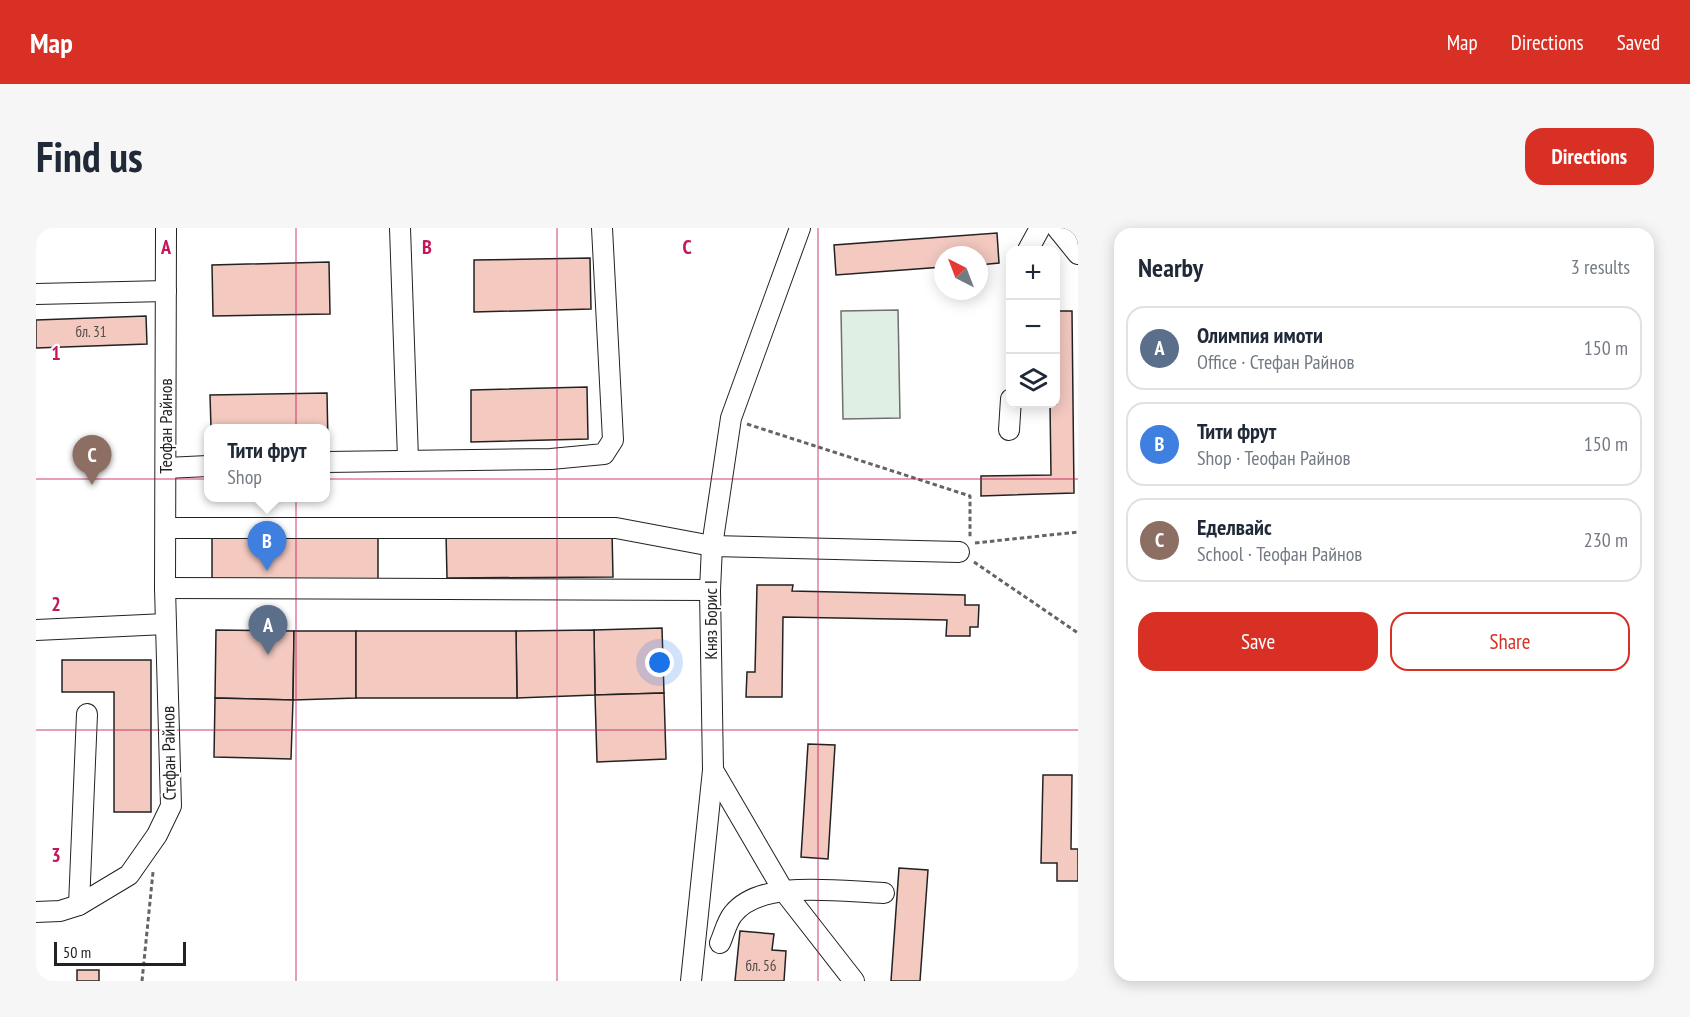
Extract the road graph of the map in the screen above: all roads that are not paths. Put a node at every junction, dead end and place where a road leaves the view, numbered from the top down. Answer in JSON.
{"nodes":[{"id":1,"x":166,"y":228,"type":"edge"},
{"id":2,"x":400,"y":228,"type":"edge"},
{"id":3,"x":602,"y":228,"type":"edge"},
{"id":4,"x":800,"y":228,"type":"edge"},
{"id":5,"x":1040,"y":228,"type":"edge"},
{"id":6,"x":1057,"y":228,"type":"edge"},
{"id":7,"x":1030,"y":246,"type":"edge"},
{"id":8,"x":1078,"y":254,"type":"edge"},
{"id":9,"x":166,"y":291,"type":"junction"},
{"id":10,"x":36,"y":294,"type":"edge"},
{"id":11,"x":1011,"y":408,"type":"edge"},
{"id":12,"x":1010,"y":430,"type":"dead end"},
{"id":13,"x":408,"y":459,"type":"junction"},
{"id":14,"x":330,"y":462,"type":"edge"},
{"id":15,"x":204,"y":466,"type":"edge"},
{"id":16,"x":166,"y":468,"type":"junction"},
{"id":17,"x":166,"y":528,"type":"junction"},
{"id":18,"x":712,"y":546,"type":"junction"},
{"id":19,"x":959,"y":552,"type":"road end"},
{"id":20,"x":165,"y":588,"type":"junction"},
{"id":21,"x":710,"y":590,"type":"junction"},
{"id":22,"x":166,"y":624,"type":"junction"},
{"id":23,"x":36,"y":630,"type":"edge"},
{"id":24,"x":87,"y":714,"type":"dead end"},
{"id":25,"x":713,"y":770,"type":"junction"},
{"id":26,"x":783,"y":890,"type":"junction"},
{"id":27,"x":884,"y":893,"type":"dead end"},
{"id":28,"x":79,"y":905,"type":"junction"},
{"id":29,"x":36,"y":912,"type":"edge"},
{"id":30,"x":720,"y":943,"type":"dead end"},
{"id":31,"x":691,"y":981,"type":"edge"},
{"id":32,"x":854,"y":981,"type":"edge"}],
"edges":[{"from":1,"to":9,"type":"street","name":"Теофан Райнов"},
{"from":2,"to":13,"type":"street"},
{"from":3,"to":13,"type":"street"},
{"from":4,"to":18,"type":"street","name":"Княз Борис I"},
{"from":5,"to":7,"type":"street"},
{"from":6,"to":8,"type":"street"},
{"from":9,"to":10,"type":"street"},
{"from":9,"to":16,"type":"street","name":"Теофан Райнов"},
{"from":11,"to":12,"type":"street"},
{"from":13,"to":14,"type":"street"},
{"from":15,"to":16,"type":"street"},
{"from":16,"to":17,"type":"street","name":"Теофан Райнов"},
{"from":17,"to":18,"type":"street"},
{"from":17,"to":20,"type":"street","name":"Теофан Райнов"},
{"from":18,"to":19,"type":"street"},
{"from":18,"to":21,"type":"street","name":"Княз Борис I"},
{"from":20,"to":21,"type":"street"},
{"from":20,"to":22,"type":"street","name":"Теофан Райнов"},
{"from":21,"to":25,"type":"street","name":"Княз Борис I"},
{"from":22,"to":23,"type":"street"},
{"from":22,"to":28,"type":"street","name":"Стефан Райнов"},
{"from":24,"to":28,"type":"street"},
{"from":25,"to":26,"type":"street","name":"Княз Борис I"},
{"from":25,"to":31,"type":"street"},
{"from":26,"to":27,"type":"street"},
{"from":26,"to":30,"type":"street"},
{"from":26,"to":32,"type":"street","name":"Княз Борис I"},
{"from":28,"to":29,"type":"street","name":"Стефан Райнов"}]}
